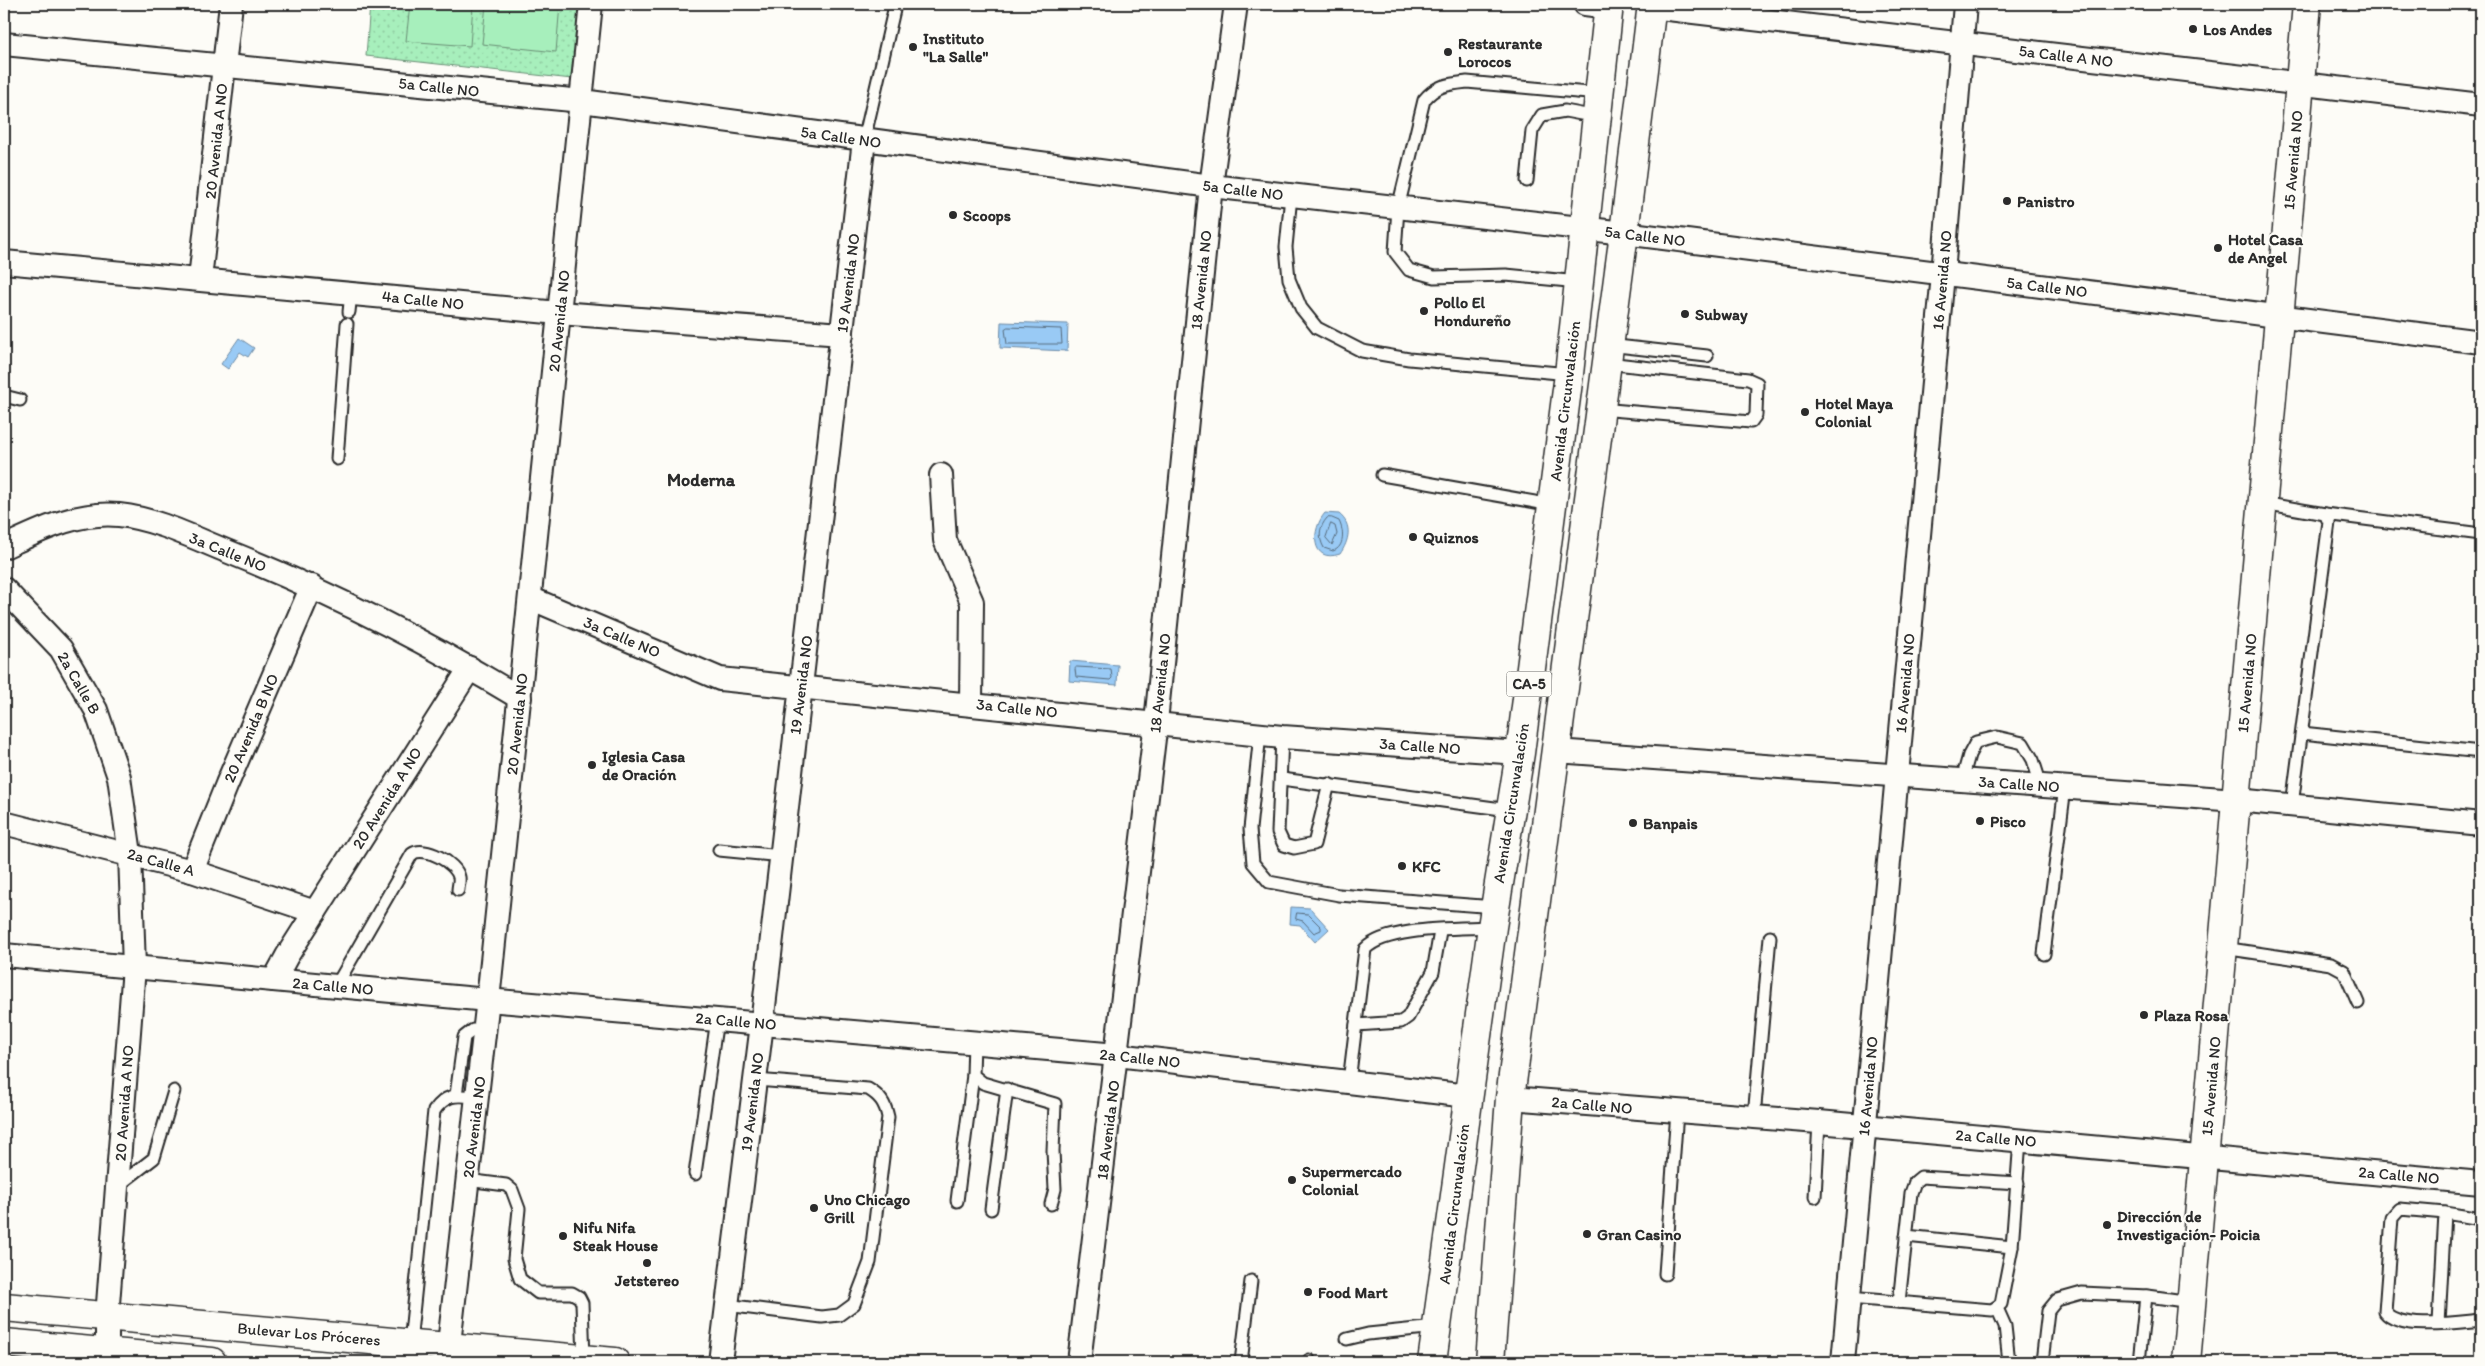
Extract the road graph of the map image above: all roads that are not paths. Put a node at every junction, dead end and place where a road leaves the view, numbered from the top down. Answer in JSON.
{"nodes":[{"id":1,"x":231,"y":4,"type":"edge"},
{"id":2,"x":591,"y":4,"type":"edge"},
{"id":3,"x":1236,"y":4,"type":"edge"},
{"id":4,"x":1965,"y":4,"type":"edge"},
{"id":5,"x":2307,"y":4,"type":"edge"},
{"id":6,"x":1601,"y":5,"type":"edge"},
{"id":7,"x":1651,"y":6,"type":"edge"},
{"id":8,"x":1714,"y":9,"type":"edge"},
{"id":9,"x":894,"y":10,"type":"dead end"},
{"id":10,"x":4,"y":44,"type":"edge"},
{"id":11,"x":1961,"y":44,"type":"junction"},
{"id":12,"x":224,"y":64,"type":"junction"},
{"id":13,"x":2299,"y":84,"type":"junction"},
{"id":14,"x":582,"y":101,"type":"junction"},
{"id":15,"x":2481,"y":105,"type":"edge"},
{"id":16,"x":1598,"y":106,"type":"junction"},
{"id":17,"x":864,"y":140,"type":"junction"},
{"id":18,"x":1527,"y":181,"type":"dead end"},
{"id":19,"x":1211,"y":186,"type":"junction"},
{"id":20,"x":1291,"y":196,"type":"junction"},
{"id":21,"x":1398,"y":208,"type":"junction"},
{"id":22,"x":1585,"y":229,"type":"junction"},
{"id":23,"x":1624,"y":233,"type":"junction"},
{"id":24,"x":4,"y":262,"type":"edge"},
{"id":25,"x":1943,"y":274,"type":"junction"},
{"id":26,"x":200,"y":279,"type":"junction"},
{"id":27,"x":1579,"y":282,"type":"junction"},
{"id":28,"x":560,"y":313,"type":"junction"},
{"id":29,"x":2280,"y":317,"type":"junction"},
{"id":30,"x":347,"y":324,"type":"dead end"},
{"id":31,"x":842,"y":334,"type":"junction"},
{"id":32,"x":2481,"y":342,"type":"edge"},
{"id":33,"x":1607,"y":354,"type":"junction"},
{"id":34,"x":1706,"y":356,"type":"dead end"},
{"id":35,"x":1569,"y":374,"type":"junction"},
{"id":36,"x":4,"y":396,"type":"edge"},
{"id":37,"x":20,"y":400,"type":"dead end"},
{"id":38,"x":1600,"y":409,"type":"junction"},
{"id":39,"x":337,"y":459,"type":"dead end"},
{"id":40,"x":941,"y":475,"type":"dead end"},
{"id":41,"x":1382,"y":475,"type":"dead end"},
{"id":42,"x":2264,"y":503,"type":"junction"},
{"id":43,"x":1552,"y":505,"type":"junction"},
{"id":44,"x":2325,"y":514,"type":"junction"},
{"id":45,"x":2481,"y":534,"type":"edge"},
{"id":46,"x":4,"y":547,"type":"edge"},
{"id":47,"x":312,"y":586,"type":"junction"},
{"id":48,"x":4,"y":589,"type":"edge"},
{"id":49,"x":530,"y":598,"type":"junction"},
{"id":50,"x":470,"y":668,"type":"junction"},
{"id":51,"x":801,"y":686,"type":"junction"},
{"id":52,"x":520,"y":698,"type":"junction"},
{"id":53,"x":971,"y":704,"type":"junction"},
{"id":54,"x":1156,"y":722,"type":"junction"},
{"id":55,"x":2302,"y":733,"type":"junction"},
{"id":56,"x":1260,"y":734,"type":"junction"},
{"id":57,"x":1282,"y":737,"type":"junction"},
{"id":58,"x":1556,"y":751,"type":"junction"},
{"id":59,"x":2481,"y":752,"type":"edge"},
{"id":60,"x":1520,"y":753,"type":"junction"},
{"id":61,"x":1896,"y":775,"type":"junction"},
{"id":62,"x":1282,"y":779,"type":"junction"},
{"id":63,"x":1962,"y":780,"type":"junction"},
{"id":64,"x":1329,"y":784,"type":"junction"},
{"id":65,"x":2040,"y":785,"type":"junction"},
{"id":66,"x":2064,"y":787,"type":"junction"},
{"id":67,"x":2237,"y":800,"type":"junction"},
{"id":68,"x":2292,"y":805,"type":"junction"},
{"id":69,"x":1509,"y":810,"type":"junction"},
{"id":70,"x":4,"y":823,"type":"edge"},
{"id":71,"x":2481,"y":824,"type":"edge"},
{"id":72,"x":719,"y":850,"type":"dead end"},
{"id":73,"x":130,"y":854,"type":"junction"},
{"id":74,"x":782,"y":856,"type":"junction"},
{"id":75,"x":192,"y":870,"type":"junction"},
{"id":76,"x":458,"y":890,"type":"dead end"},
{"id":77,"x":315,"y":912,"type":"junction"},
{"id":78,"x":1494,"y":917,"type":"junction"},
{"id":79,"x":1440,"y":931,"type":"junction"},
{"id":80,"x":1770,"y":938,"type":"dead end"},
{"id":81,"x":2223,"y":948,"type":"junction"},
{"id":82,"x":4,"y":954,"type":"edge"},
{"id":83,"x":2044,"y":954,"type":"dead end"},
{"id":84,"x":134,"y":967,"type":"junction"},
{"id":85,"x":274,"y":980,"type":"junction"},
{"id":86,"x":336,"y":986,"type":"junction"},
{"id":87,"x":488,"y":1000,"type":"junction"},
{"id":88,"x":2358,"y":1003,"type":"dead end"},
{"id":89,"x":717,"y":1020,"type":"junction"},
{"id":90,"x":762,"y":1024,"type":"junction"},
{"id":91,"x":1356,"y":1024,"type":"junction"},
{"id":92,"x":974,"y":1042,"type":"junction"},
{"id":93,"x":1117,"y":1055,"type":"junction"},
{"id":94,"x":973,"y":1075,"type":"junction"},
{"id":95,"x":756,"y":1080,"type":"junction"},
{"id":96,"x":1349,"y":1082,"type":"junction"},
{"id":97,"x":1007,"y":1089,"type":"junction"},
{"id":98,"x":174,"y":1091,"type":"dead end"},
{"id":99,"x":467,"y":1096,"type":"junction"},
{"id":100,"x":1468,"y":1096,"type":"junction"},
{"id":101,"x":1510,"y":1098,"type":"junction"},
{"id":102,"x":1677,"y":1112,"type":"junction"},
{"id":103,"x":1754,"y":1117,"type":"junction"},
{"id":104,"x":1819,"y":1122,"type":"junction"},
{"id":105,"x":1864,"y":1127,"type":"junction"},
{"id":106,"x":2020,"y":1140,"type":"junction"},
{"id":107,"x":2204,"y":1156,"type":"junction"},
{"id":108,"x":694,"y":1174,"type":"dead end"},
{"id":109,"x":468,"y":1180,"type":"junction"},
{"id":110,"x":2481,"y":1183,"type":"edge"},
{"id":111,"x":2018,"y":1184,"type":"junction"},
{"id":112,"x":117,"y":1186,"type":"junction"},
{"id":113,"x":1814,"y":1197,"type":"dead end"},
{"id":114,"x":957,"y":1201,"type":"dead end"},
{"id":115,"x":1051,"y":1204,"type":"dead end"},
{"id":116,"x":991,"y":1209,"type":"dead end"},
{"id":117,"x":2445,"y":1213,"type":"junction"},
{"id":118,"x":2481,"y":1219,"type":"edge"},
{"id":119,"x":1906,"y":1236,"type":"junction"},
{"id":120,"x":2012,"y":1247,"type":"junction"},
{"id":121,"x":1665,"y":1274,"type":"dead end"},
{"id":122,"x":1251,"y":1280,"type":"dead end"},
{"id":123,"x":2146,"y":1296,"type":"junction"},
{"id":124,"x":1848,"y":1298,"type":"junction"},
{"id":125,"x":1899,"y":1302,"type":"junction"},
{"id":126,"x":2191,"y":1302,"type":"junction"},
{"id":127,"x":726,"y":1305,"type":"junction"},
{"id":128,"x":4,"y":1307,"type":"edge"},
{"id":129,"x":1998,"y":1308,"type":"junction"},
{"id":130,"x":107,"y":1317,"type":"junction"},
{"id":131,"x":2481,"y":1320,"type":"edge"},
{"id":132,"x":2439,"y":1324,"type":"junction"},
{"id":133,"x":1438,"y":1327,"type":"junction"},
{"id":134,"x":1346,"y":1338,"type":"dead end"},
{"id":135,"x":4,"y":1343,"type":"edge"},
{"id":136,"x":410,"y":1343,"type":"junction"},
{"id":137,"x":448,"y":1354,"type":"edge"},
{"id":138,"x":69,"y":1356,"type":"edge"},
{"id":139,"x":107,"y":1358,"type":"edge"},
{"id":140,"x":584,"y":1359,"type":"junction"},
{"id":141,"x":212,"y":1362,"type":"edge"},
{"id":142,"x":615,"y":1362,"type":"edge"},
{"id":143,"x":720,"y":1362,"type":"edge"},
{"id":144,"x":1079,"y":1362,"type":"edge"},
{"id":145,"x":1241,"y":1362,"type":"edge"},
{"id":146,"x":1432,"y":1362,"type":"edge"},
{"id":147,"x":1490,"y":1362,"type":"edge"},
{"id":148,"x":1843,"y":1362,"type":"edge"},
{"id":149,"x":2009,"y":1362,"type":"edge"},
{"id":150,"x":2042,"y":1362,"type":"edge"},
{"id":151,"x":2139,"y":1362,"type":"edge"},
{"id":152,"x":2186,"y":1362,"type":"edge"}],
"edges":[{"from":1,"to":12,"type":"street","name":"20 Avenida A NO"},
{"from":2,"to":14,"type":"street","name":"20 Avenida NO"},
{"from":3,"to":19,"type":"street","name":"18 Avenida NO"},
{"from":4,"to":11,"type":"street","name":"16 Avenida NO"},
{"from":5,"to":13,"type":"main road","name":"15 Avenida NO"},
{"from":6,"to":16,"type":"main road","name":"Avenida Circunvalación","number":"CA-5"},
{"from":7,"to":8,"type":"street","name":"5a Calle A NO"},
{"from":7,"to":23,"type":"main road","number":"CA-5"},
{"from":8,"to":11,"type":"street","name":"5a Calle A NO"},
{"from":9,"to":17,"type":"lane","name":"19 Avenida NO"},
{"from":10,"to":12,"type":"street","name":"5a Calle NO"},
{"from":11,"to":13,"type":"street","name":"5a Calle A NO"},
{"from":11,"to":25,"type":"street","name":"16 Avenida NO"},
{"from":12,"to":14,"type":"street","name":"5a Calle NO"},
{"from":12,"to":26,"type":"street","name":"20 Avenida A NO"},
{"from":13,"to":15,"type":"street","name":"5a Calle A NO"},
{"from":13,"to":29,"type":"main road","name":"15 Avenida NO"},
{"from":14,"to":17,"type":"street","name":"5a Calle NO"},
{"from":14,"to":28,"type":"street","name":"20 Avenida NO"},
{"from":16,"to":18,"type":"lane"},
{"from":16,"to":21,"type":"lane"},
{"from":16,"to":22,"type":"main road","name":"Avenida Circunvalación","number":"CA-5"},
{"from":17,"to":19,"type":"street","name":"5a Calle NO"},
{"from":17,"to":31,"type":"street","name":"19 Avenida NO"},
{"from":19,"to":20,"type":"street","name":"5a Calle NO"},
{"from":19,"to":54,"type":"street","name":"18 Avenida NO"},
{"from":20,"to":21,"type":"street","name":"5a Calle NO"},
{"from":20,"to":35,"type":"lane"},
{"from":21,"to":22,"type":"street","name":"5a Calle NO"},
{"from":21,"to":27,"type":"lane"},
{"from":22,"to":23,"type":"street","name":"5a Calle NO"},
{"from":22,"to":27,"type":"main road","name":"Avenida Circunvalación","number":"CA-5"},
{"from":23,"to":25,"type":"street","name":"5a Calle NO"},
{"from":23,"to":33,"type":"main road","number":"CA-5"},
{"from":24,"to":26,"type":"street","name":"4a Calle NO"},
{"from":25,"to":29,"type":"street","name":"5a Calle NO"},
{"from":25,"to":61,"type":"street","name":"16 Avenida NO"},
{"from":26,"to":28,"type":"street","name":"4a Calle NO"},
{"from":27,"to":35,"type":"main road","name":"Avenida Circunvalación","number":"CA-5"},
{"from":28,"to":31,"type":"street","name":"4a Calle NO"},
{"from":28,"to":49,"type":"street","name":"20 Avenida NO"},
{"from":29,"to":32,"type":"street","name":"5a Calle NO"},
{"from":29,"to":42,"type":"main road","name":"15 Avenida NO"},
{"from":30,"to":39,"type":"lane"},
{"from":31,"to":51,"type":"street","name":"19 Avenida NO"},
{"from":33,"to":34,"type":"lane"},
{"from":33,"to":38,"type":"main road","number":"CA-5"},
{"from":33,"to":38,"type":"lane"},
{"from":35,"to":43,"type":"main road","name":"Avenida Circunvalación","number":"CA-5"},
{"from":36,"to":37,"type":"lane"},
{"from":38,"to":58,"type":"main road","number":"CA-5"},
{"from":40,"to":53,"type":"street"},
{"from":41,"to":43,"type":"lane"},
{"from":42,"to":44,"type":"lane"},
{"from":42,"to":67,"type":"main road","name":"15 Avenida NO"},
{"from":43,"to":60,"type":"main road","name":"Avenida Circunvalación","number":"CA-5"},
{"from":44,"to":45,"type":"lane"},
{"from":44,"to":55,"type":"lane"},
{"from":46,"to":47,"type":"street","name":"3a Calle NO"},
{"from":47,"to":50,"type":"street","name":"3a Calle NO"},
{"from":47,"to":75,"type":"street","name":"20 Avenida B NO"},
{"from":48,"to":73,"type":"street","name":"2a Calle B"},
{"from":49,"to":51,"type":"street","name":"3a Calle NO"},
{"from":49,"to":52,"type":"street","name":"20 Avenida NO"},
{"from":50,"to":52,"type":"street","name":"3a Calle NO"},
{"from":50,"to":77,"type":"street","name":"20 Avenida A NO"},
{"from":51,"to":53,"type":"street","name":"3a Calle NO"},
{"from":51,"to":74,"type":"street","name":"19 Avenida NO"},
{"from":52,"to":87,"type":"street","name":"20 Avenida NO"},
{"from":53,"to":54,"type":"street","name":"3a Calle NO"},
{"from":54,"to":56,"type":"street","name":"3a Calle NO"},
{"from":54,"to":93,"type":"street","name":"18 Avenida NO"},
{"from":55,"to":59,"type":"lane"},
{"from":55,"to":68,"type":"lane"},
{"from":56,"to":57,"type":"street","name":"3a Calle NO"},
{"from":56,"to":78,"type":"lane"},
{"from":57,"to":60,"type":"street","name":"3a Calle NO"},
{"from":57,"to":62,"type":"lane"},
{"from":58,"to":61,"type":"street","name":"3a Calle NO"},
{"from":58,"to":101,"type":"main road","number":"CA-5"},
{"from":60,"to":69,"type":"main road","name":"Avenida Circunvalación","number":"CA-5"},
{"from":61,"to":63,"type":"street","name":"3a Calle NO"},
{"from":61,"to":105,"type":"street","name":"16 Avenida NO"},
{"from":62,"to":64,"type":"lane"},
{"from":62,"to":64,"type":"lane"},
{"from":63,"to":65,"type":"street","name":"3a Calle NO"},
{"from":63,"to":65,"type":"lane"},
{"from":64,"to":69,"type":"lane"},
{"from":65,"to":66,"type":"street","name":"3a Calle NO"},
{"from":66,"to":67,"type":"street","name":"3a Calle NO"},
{"from":66,"to":83,"type":"lane"},
{"from":67,"to":68,"type":"street","name":"3a Calle NO"},
{"from":67,"to":81,"type":"main road","name":"15 Avenida NO"},
{"from":68,"to":71,"type":"street","name":"3a Calle NO"},
{"from":69,"to":78,"type":"main road","name":"Avenida Circunvalación","number":"CA-5"},
{"from":70,"to":73,"type":"street","name":"2a Calle A"},
{"from":72,"to":74,"type":"lane"},
{"from":73,"to":75,"type":"street","name":"2a Calle A"},
{"from":73,"to":84,"type":"street","name":"20 Avenida A NO"},
{"from":74,"to":90,"type":"street","name":"19 Avenida NO"},
{"from":75,"to":77,"type":"street","name":"2a Calle A"},
{"from":76,"to":86,"type":"lane"},
{"from":77,"to":85,"type":"street","name":"20 Avenida A NO"},
{"from":78,"to":79,"type":"lane"},
{"from":78,"to":100,"type":"main road","name":"Avenida Circunvalación","number":"CA-5"},
{"from":79,"to":91,"type":"lane"},
{"from":79,"to":91,"type":"lane"},
{"from":80,"to":103,"type":"lane"},
{"from":81,"to":88,"type":"lane"},
{"from":81,"to":107,"type":"main road","name":"15 Avenida NO"},
{"from":82,"to":84,"type":"street","name":"2a Calle NO"},
{"from":84,"to":85,"type":"street","name":"2a Calle NO"},
{"from":84,"to":112,"type":"street","name":"20 Avenida A NO"},
{"from":85,"to":86,"type":"street","name":"2a Calle NO"},
{"from":86,"to":87,"type":"street","name":"2a Calle NO"},
{"from":87,"to":89,"type":"street","name":"2a Calle NO"},
{"from":87,"to":99,"type":"street","name":"20 Avenida NO"},
{"from":89,"to":90,"type":"street","name":"2a Calle NO"},
{"from":89,"to":108,"type":"lane"},
{"from":90,"to":92,"type":"street","name":"2a Calle NO"},
{"from":90,"to":95,"type":"street","name":"19 Avenida NO"},
{"from":91,"to":96,"type":"lane"},
{"from":92,"to":93,"type":"street","name":"2a Calle NO"},
{"from":92,"to":94,"type":"lane"},
{"from":93,"to":96,"type":"street","name":"2a Calle NO"},
{"from":93,"to":144,"type":"street","name":"18 Avenida NO"},
{"from":94,"to":97,"type":"lane"},
{"from":94,"to":114,"type":"lane"},
{"from":95,"to":127,"type":"street","name":"19 Avenida NO"},
{"from":95,"to":127,"type":"lane"},
{"from":96,"to":100,"type":"street","name":"2a Calle NO"},
{"from":97,"to":115,"type":"lane"},
{"from":97,"to":116,"type":"lane"},
{"from":98,"to":112,"type":"lane"},
{"from":99,"to":109,"type":"street","name":"20 Avenida NO"},
{"from":99,"to":136,"type":"lane"},
{"from":100,"to":133,"type":"main road","name":"Avenida Circunvalación","number":"CA-5"},
{"from":101,"to":102,"type":"street","name":"2a Calle NO"},
{"from":101,"to":147,"type":"main road","number":"CA-5"},
{"from":102,"to":103,"type":"street","name":"2a Calle NO"},
{"from":102,"to":121,"type":"lane"},
{"from":103,"to":104,"type":"street","name":"2a Calle NO"},
{"from":104,"to":105,"type":"street","name":"2a Calle NO"},
{"from":104,"to":113,"type":"lane"},
{"from":105,"to":106,"type":"street","name":"2a Calle NO"},
{"from":105,"to":124,"type":"street","name":"16 Avenida NO"},
{"from":106,"to":107,"type":"street","name":"2a Calle NO"},
{"from":106,"to":111,"type":"lane"},
{"from":107,"to":110,"type":"street","name":"2a Calle NO"},
{"from":107,"to":126,"type":"main road","name":"15 Avenida NO"},
{"from":109,"to":137,"type":"street","name":"20 Avenida NO"},
{"from":109,"to":140,"type":"lane"},
{"from":111,"to":119,"type":"lane"},
{"from":111,"to":120,"type":"lane"},
{"from":112,"to":130,"type":"street","name":"20 Avenida A NO"},
{"from":117,"to":118,"type":"lane"},
{"from":117,"to":132,"type":"lane"},
{"from":117,"to":132,"type":"lane"},
{"from":119,"to":120,"type":"lane"},
{"from":119,"to":125,"type":"lane"},
{"from":120,"to":129,"type":"lane"},
{"from":122,"to":145,"type":"lane"},
{"from":123,"to":126,"type":"lane"},
{"from":123,"to":150,"type":"lane"},
{"from":123,"to":151,"type":"lane"},
{"from":124,"to":125,"type":"lane"},
{"from":124,"to":148,"type":"street","name":"16 Avenida NO"},
{"from":125,"to":129,"type":"lane"},
{"from":126,"to":152,"type":"main road","name":"15 Avenida NO"},
{"from":127,"to":143,"type":"street","name":"19 Avenida NO"},
{"from":128,"to":130,"type":"main road","name":"Bulevar Los Próceres"},
{"from":129,"to":149,"type":"lane"},
{"from":130,"to":136,"type":"main road","name":"Bulevar Los Próceres"},
{"from":130,"to":139,"type":"street","name":"20 Avenida A NO"},
{"from":131,"to":132,"type":"lane"},
{"from":133,"to":134,"type":"lane"},
{"from":133,"to":146,"type":"main road","name":"Avenida Circunvalación","number":"CA-5"},
{"from":135,"to":138,"type":"main road"},
{"from":136,"to":137,"type":"main road","name":"Bulevar Los Próceres"},
{"from":137,"to":140,"type":"main road","name":"Bulevar Los Próceres"},
{"from":138,"to":139,"type":"main road"},
{"from":139,"to":141,"type":"main road"},
{"from":140,"to":142,"type":"main road","name":"Bulevar Los Próceres"}]}
